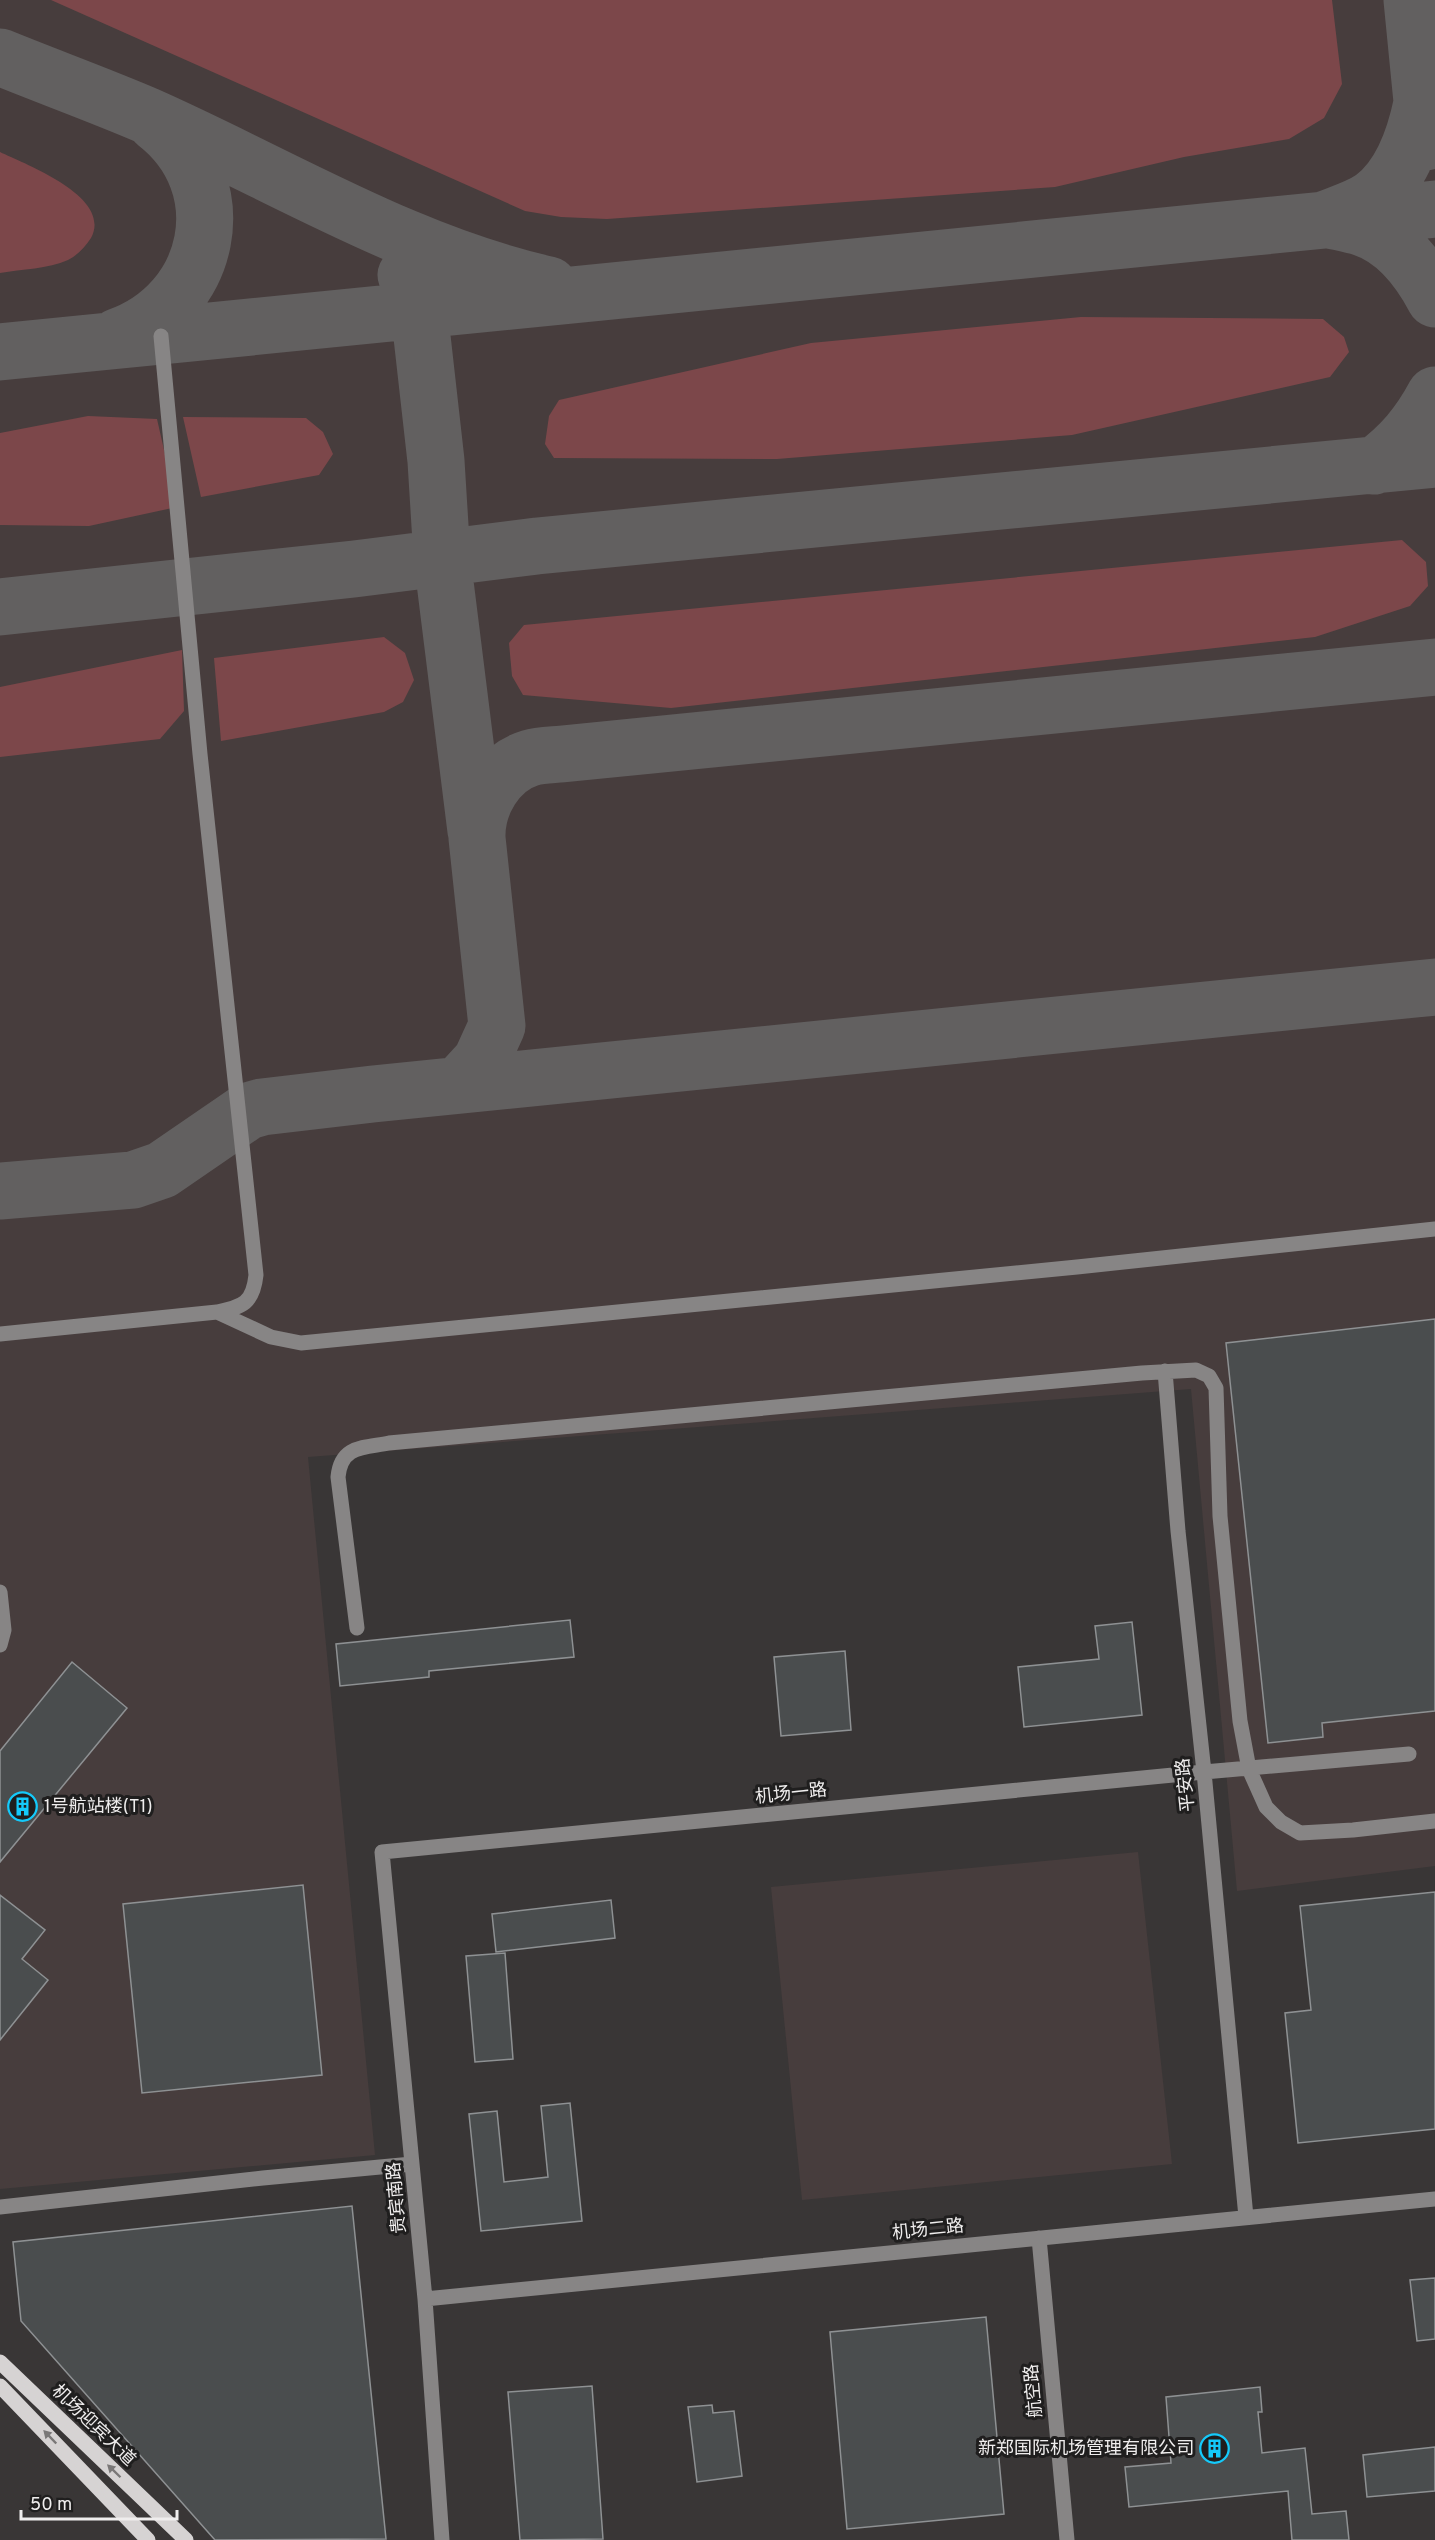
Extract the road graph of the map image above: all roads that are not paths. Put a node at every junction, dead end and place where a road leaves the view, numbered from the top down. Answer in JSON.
{"nodes":[{"id":1,"x":161,"y":336,"type":"dead end"},
{"id":2,"x":1435,"y":1229,"type":"edge"},
{"id":3,"x":217,"y":1312,"type":"junction"},
{"id":4,"x":0,"y":1334,"type":"edge"},
{"id":5,"x":1165,"y":1371,"type":"junction"},
{"id":6,"x":0,"y":1592,"type":"edge"},
{"id":7,"x":357,"y":1628,"type":"dead end"},
{"id":8,"x":0,"y":1645,"type":"edge"},
{"id":9,"x":1409,"y":1754,"type":"dead end"},
{"id":10,"x":1249,"y":1769,"type":"junction"},
{"id":11,"x":1204,"y":1772,"type":"junction"},
{"id":12,"x":1435,"y":1821,"type":"edge"},
{"id":13,"x":382,"y":1852,"type":"joint"},
{"id":14,"x":412,"y":2164,"type":"junction"},
{"id":15,"x":1435,"y":2199,"type":"edge"},
{"id":16,"x":0,"y":2207,"type":"edge"},
{"id":17,"x":1246,"y":2217,"type":"junction"},
{"id":18,"x":1039,"y":2238,"type":"junction"},
{"id":19,"x":425,"y":2299,"type":"junction"},
{"id":20,"x":0,"y":2362,"type":"edge"},
{"id":21,"x":0,"y":2386,"type":"edge"},
{"id":22,"x":148,"y":2540,"type":"edge"},
{"id":23,"x":186,"y":2540,"type":"edge"},
{"id":24,"x":442,"y":2540,"type":"edge"},
{"id":25,"x":1067,"y":2540,"type":"edge"}],
"edges":[{"from":1,"to":3,"type":"street"},
{"from":2,"to":3,"type":"street"},
{"from":3,"to":4,"type":"street"},
{"from":5,"to":7,"type":"street"},
{"from":5,"to":10,"type":"street"},
{"from":5,"to":11,"type":"street","name":"平安路"},
{"from":6,"to":8,"type":"street"},
{"from":9,"to":10,"type":"street","name":"机场一路"},
{"from":10,"to":11,"type":"street","name":"机场一路"},
{"from":10,"to":12,"type":"street"},
{"from":11,"to":13,"type":"street","name":"机场一路"},
{"from":11,"to":17,"type":"street","name":"平安路"},
{"from":13,"to":14,"type":"street","name":"贵宾南路"},
{"from":14,"to":16,"type":"street"},
{"from":14,"to":19,"type":"street","name":"贵宾南路"},
{"from":15,"to":17,"type":"street","name":"机场二路"},
{"from":17,"to":18,"type":"street","name":"机场二路"},
{"from":18,"to":19,"type":"street","name":"机场二路"},
{"from":18,"to":25,"type":"street","name":"航空路"},
{"from":19,"to":24,"type":"street","name":"贵宾南路"},
{"from":23,"to":20,"type":"main road","name":"机场迎宾大道","one_way":true},
{"from":22,"to":21,"type":"main road","one_way":true}]}
